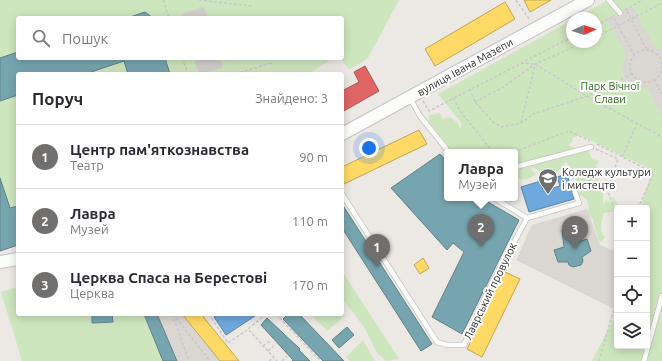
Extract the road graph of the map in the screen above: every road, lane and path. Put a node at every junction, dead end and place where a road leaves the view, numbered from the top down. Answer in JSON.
{"nodes":[{"id":1,"x":163,"y":0,"type":"edge"},
{"id":2,"x":199,"y":0,"type":"edge"},
{"id":3,"x":516,"y":0,"type":"edge"},
{"id":4,"x":588,"y":0,"type":"edge"},
{"id":5,"x":609,"y":0,"type":"edge"},
{"id":6,"x":642,"y":0,"type":"edge"},
{"id":7,"x":662,"y":3,"type":"edge"},
{"id":8,"x":251,"y":6,"type":"dead end"},
{"id":9,"x":620,"y":13,"type":"dead end"},
{"id":10,"x":168,"y":16,"type":"edge"},
{"id":11,"x":531,"y":20,"type":"dead end"},
{"id":12,"x":631,"y":20,"type":"junction"},
{"id":13,"x":602,"y":22,"type":"edge"},
{"id":14,"x":619,"y":26,"type":"junction"},
{"id":15,"x":602,"y":34,"type":"edge"},
{"id":16,"x":566,"y":40,"type":"edge"},
{"id":17,"x":571,"y":48,"type":"edge"},
{"id":18,"x":646,"y":50,"type":"junction"},
{"id":19,"x":634,"y":56,"type":"junction"},
{"id":20,"x":661,"y":58,"type":"edge"},
{"id":21,"x":183,"y":60,"type":"edge"},
{"id":22,"x":272,"y":63,"type":"dead end"},
{"id":23,"x":521,"y":63,"type":"junction"},
{"id":24,"x":535,"y":64,"type":"junction"},
{"id":25,"x":187,"y":72,"type":"edge"},
{"id":26,"x":242,"y":72,"type":"edge"},
{"id":27,"x":632,"y":74,"type":"junction"},
{"id":28,"x":654,"y":79,"type":"junction"},
{"id":29,"x":470,"y":89,"type":"junction"},
{"id":30,"x":662,"y":94,"type":"edge"},
{"id":31,"x":587,"y":96,"type":"junction"},
{"id":32,"x":410,"y":97,"type":"junction"},
{"id":33,"x":453,"y":98,"type":"junction"},
{"id":34,"x":476,"y":102,"type":"junction"},
{"id":35,"x":428,"y":111,"type":"dead end"},
{"id":36,"x":521,"y":123,"type":"junction"},
{"id":37,"x":637,"y":124,"type":"junction"},
{"id":38,"x":344,"y":133,"type":"edge"},
{"id":39,"x":582,"y":137,"type":"junction"},
{"id":40,"x":662,"y":137,"type":"edge"},
{"id":41,"x":591,"y":147,"type":"junction"},
{"id":42,"x":447,"y":149,"type":"edge"},
{"id":43,"x":491,"y":149,"type":"edge"},
{"id":44,"x":518,"y":150,"type":"edge"},
{"id":45,"x":622,"y":157,"type":"junction"},
{"id":46,"x":518,"y":166,"type":"edge"},
{"id":47,"x":575,"y":192,"type":"dead end"},
{"id":48,"x":344,"y":197,"type":"edge"},
{"id":49,"x":499,"y":201,"type":"edge"},
{"id":50,"x":639,"y":205,"type":"edge"},
{"id":51,"x":614,"y":208,"type":"edge"},
{"id":52,"x":526,"y":218,"type":"junction"},
{"id":53,"x":16,"y":259,"type":"edge"},
{"id":54,"x":0,"y":262,"type":"edge"},
{"id":55,"x":662,"y":296,"type":"edge"},
{"id":56,"x":614,"y":309,"type":"dead end"},
{"id":57,"x":173,"y":316,"type":"edge"},
{"id":58,"x":174,"y":316,"type":"edge"},
{"id":59,"x":210,"y":316,"type":"edge"},
{"id":60,"x":264,"y":316,"type":"edge"},
{"id":61,"x":278,"y":316,"type":"edge"},
{"id":62,"x":248,"y":329,"type":"junction"},
{"id":63,"x":271,"y":340,"type":"dead end"},
{"id":64,"x":276,"y":345,"type":"dead end"},
{"id":65,"x":263,"y":346,"type":"junction"},
{"id":66,"x":268,"y":351,"type":"junction"},
{"id":67,"x":287,"y":356,"type":"dead end"},
{"id":68,"x":274,"y":357,"type":"junction"},
{"id":69,"x":189,"y":361,"type":"edge"},
{"id":70,"x":210,"y":361,"type":"edge"},
{"id":71,"x":269,"y":361,"type":"edge"},
{"id":72,"x":277,"y":361,"type":"edge"},
{"id":73,"x":282,"y":361,"type":"edge"},
{"id":74,"x":321,"y":361,"type":"edge"},
{"id":75,"x":599,"y":361,"type":"edge"},
{"id":76,"x":644,"y":361,"type":"edge"}],
"edges":[{"from":1,"to":10,"type":"path"},
{"from":2,"to":8,"type":"path"},
{"from":3,"to":11,"type":"path"},
{"from":4,"to":32,"type":"main road","name":"вулиця Івана Мазепи"},
{"from":5,"to":9,"type":"lane"},
{"from":6,"to":12,"type":"path"},
{"from":7,"to":12,"type":"path"},
{"from":12,"to":14,"type":"path"},
{"from":12,"to":18,"type":"path"},
{"from":13,"to":14,"type":"path"},
{"from":14,"to":15,"type":"path"},
{"from":14,"to":19,"type":"path"},
{"from":16,"to":23,"type":"path"},
{"from":17,"to":24,"type":"path"},
{"from":18,"to":19,"type":"path"},
{"from":18,"to":20,"type":"path"},
{"from":19,"to":27,"type":"path"},
{"from":20,"to":28,"type":"path"},
{"from":21,"to":25,"type":"path"},
{"from":22,"to":26,"type":"path"},
{"from":23,"to":24,"type":"path"},
{"from":23,"to":29,"type":"path"},
{"from":24,"to":31,"type":"path"},
{"from":24,"to":34,"type":"path"},
{"from":24,"to":36,"type":"path"},
{"from":27,"to":28,"type":"path"},
{"from":27,"to":31,"type":"path"},
{"from":28,"to":30,"type":"path"},
{"from":29,"to":33,"type":"path"},
{"from":29,"to":34,"type":"path"},
{"from":31,"to":36,"type":"path"},
{"from":31,"to":37,"type":"path"},
{"from":32,"to":38,"type":"main road","name":"вулиця Івана Мазепи"},
{"from":32,"to":42,"type":"lane"},
{"from":33,"to":35,"type":"path"},
{"from":33,"to":43,"type":"path"},
{"from":34,"to":36,"type":"path"},
{"from":37,"to":40,"type":"path"},
{"from":37,"to":45,"type":"path"},
{"from":39,"to":41,"type":"path"},
{"from":39,"to":44,"type":"path"},
{"from":39,"to":45,"type":"path"},
{"from":41,"to":46,"type":"lane"},
{"from":41,"to":51,"type":"path"},
{"from":45,"to":50,"type":"path"},
{"from":47,"to":52,"type":"lane"},
{"from":48,"to":52,"type":"lane","name":"Лаврський провулок"},
{"from":49,"to":52,"type":"lane"},
{"from":53,"to":54,"type":"main road"},
{"from":55,"to":76,"type":"lane"},
{"from":56,"to":75,"type":"path"},
{"from":57,"to":69,"type":"path"},
{"from":58,"to":70,"type":"path"},
{"from":59,"to":62,"type":"path"},
{"from":60,"to":62,"type":"path"},
{"from":61,"to":74,"type":"path"},
{"from":62,"to":65,"type":"path"},
{"from":63,"to":65,"type":"path"},
{"from":64,"to":66,"type":"path"},
{"from":65,"to":66,"type":"path"},
{"from":66,"to":68,"type":"path"},
{"from":67,"to":73,"type":"path"},
{"from":68,"to":71,"type":"path"},
{"from":68,"to":72,"type":"path"}]}
